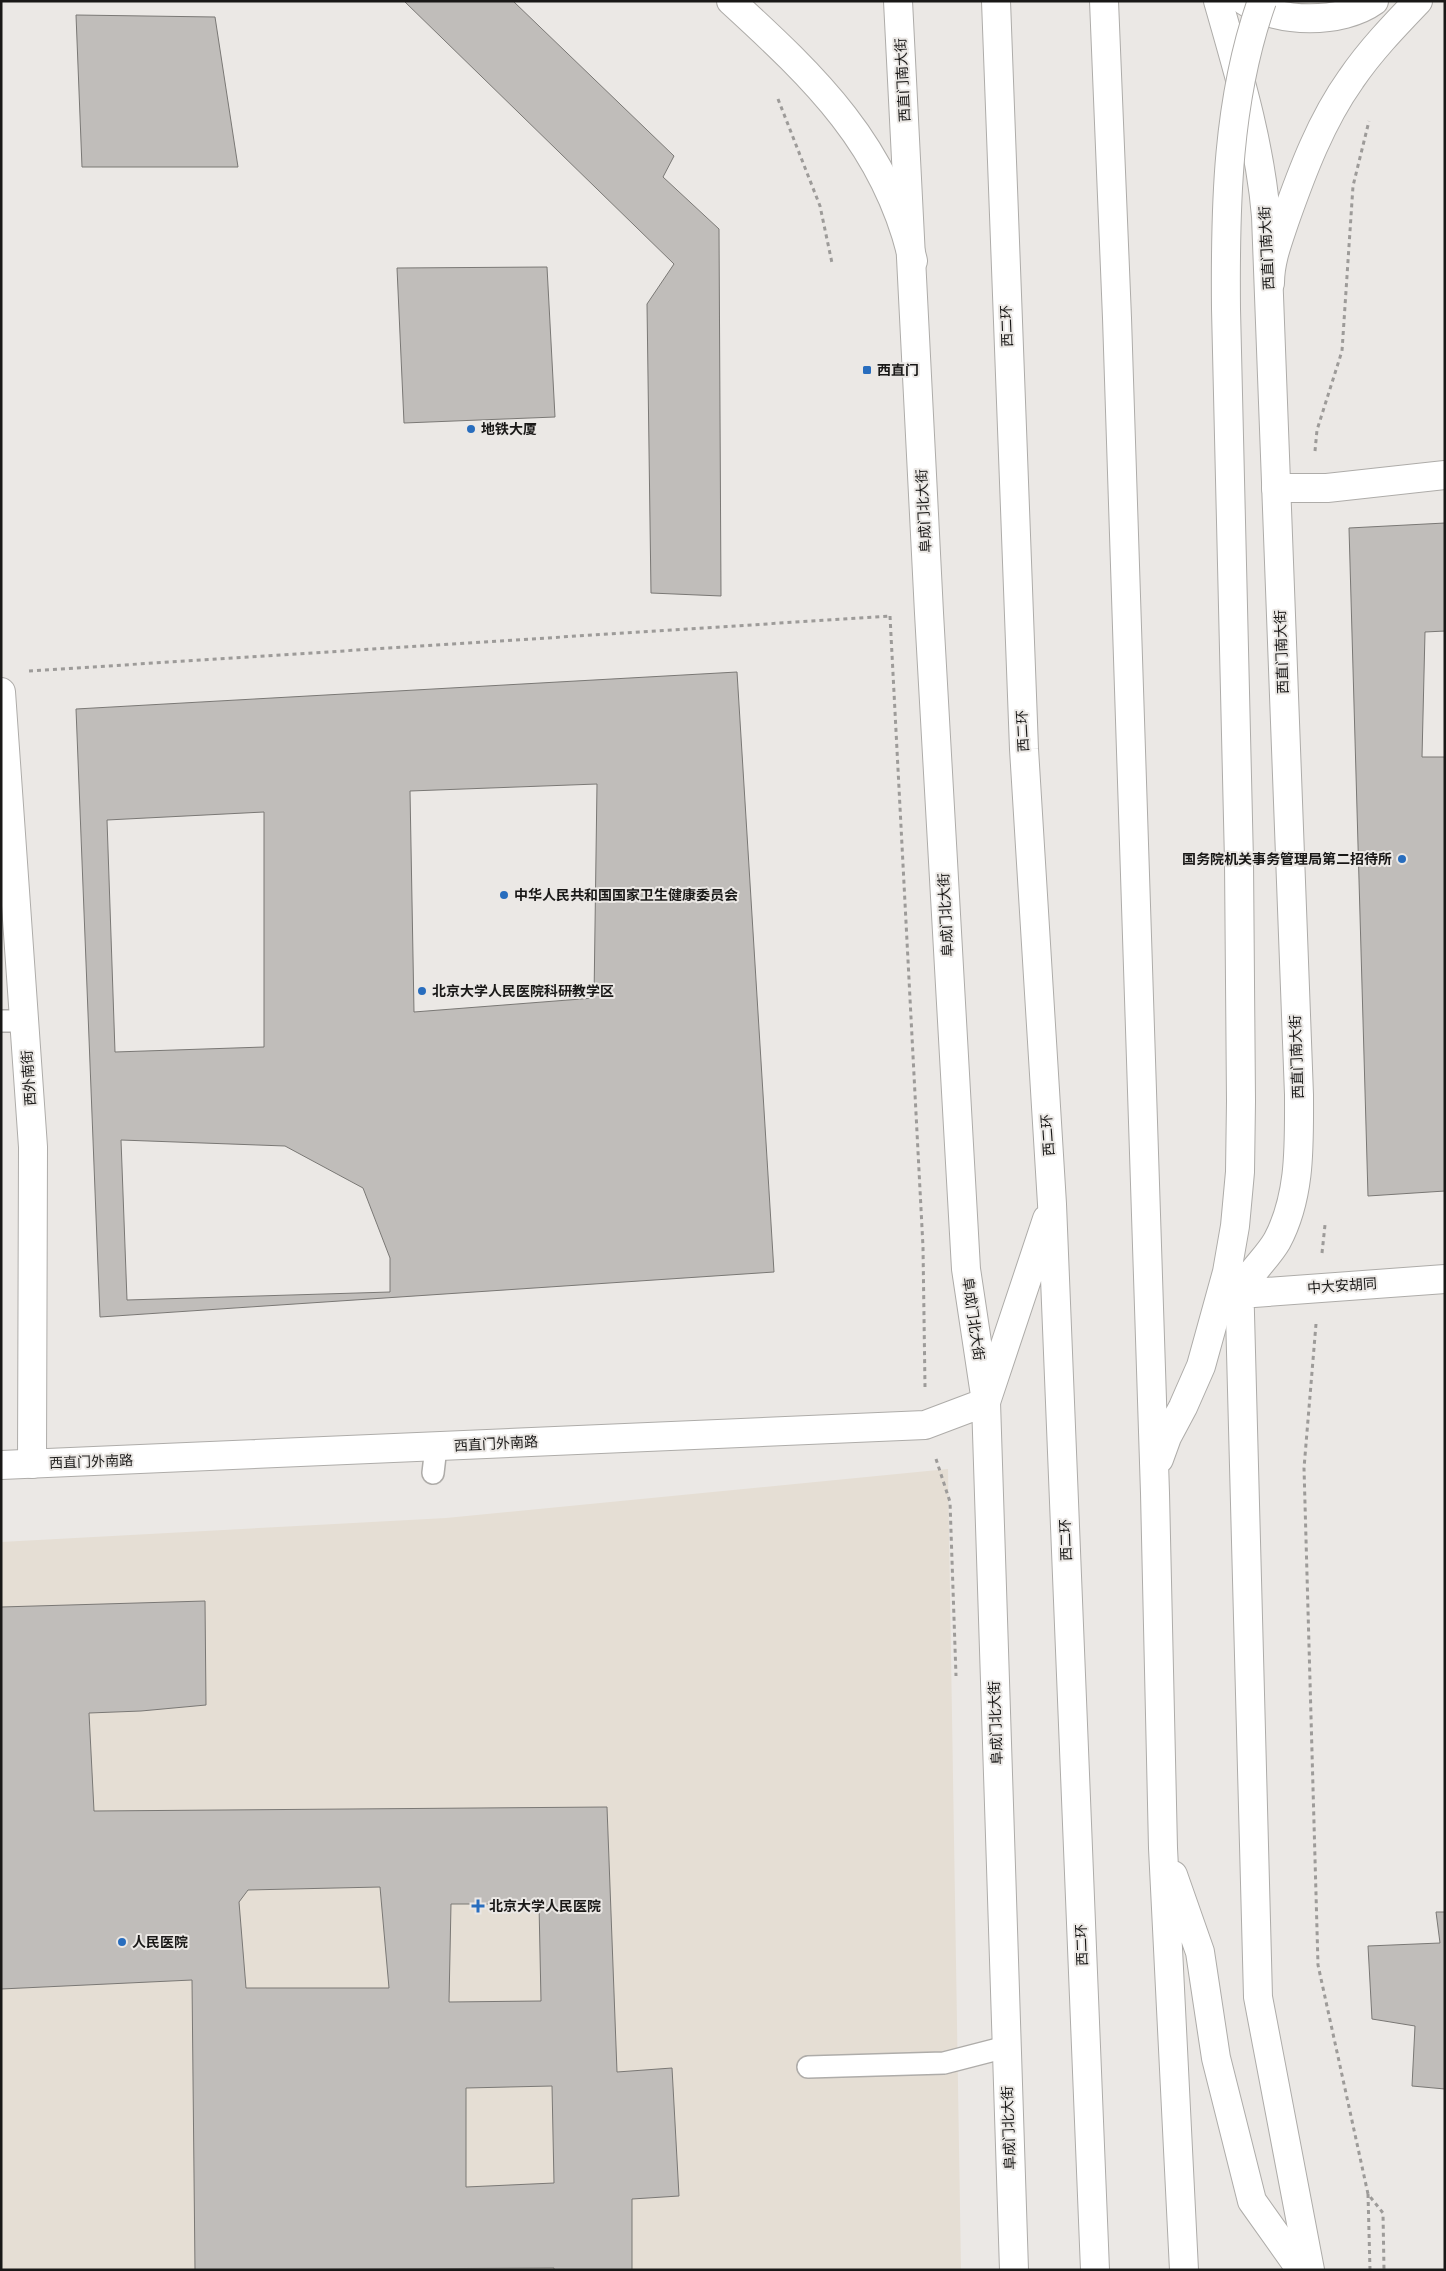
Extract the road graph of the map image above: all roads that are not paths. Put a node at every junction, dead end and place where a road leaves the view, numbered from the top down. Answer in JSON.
{"nodes":[{"id":1,"x":731,"y":1,"type":"edge"},
{"id":2,"x":898,"y":1,"type":"edge"},
{"id":3,"x":996,"y":1,"type":"edge"},
{"id":4,"x":1104,"y":1,"type":"edge"},
{"id":5,"x":1218,"y":1,"type":"edge"},
{"id":6,"x":1245,"y":1,"type":"edge"},
{"id":7,"x":1262,"y":1,"type":"edge"},
{"id":8,"x":1374,"y":1,"type":"edge"},
{"id":9,"x":1418,"y":1,"type":"edge"},
{"id":10,"x":912,"y":261,"type":"junction"},
{"id":11,"x":1270,"y":283,"type":"junction"},
{"id":12,"x":916,"y":369,"type":"joint"},
{"id":13,"x":1445,"y":475,"type":"edge"},
{"id":14,"x":1276,"y":488,"type":"junction"},
{"id":15,"x":1,"y":692,"type":"edge"},
{"id":16,"x":13,"y":1021,"type":"edge"},
{"id":17,"x":1238,"y":1200,"type":"junction"},
{"id":18,"x":1052,"y":1204,"type":"junction"},
{"id":19,"x":1445,"y":1278,"type":"edge"},
{"id":20,"x":1240,"y":1294,"type":"junction"},
{"id":21,"x":1210,"y":1329,"type":"junction"},
{"id":22,"x":986,"y":1402,"type":"junction"},
{"id":23,"x":32,"y":1464,"type":"junction"},
{"id":24,"x":1,"y":1465,"type":"edge"},
{"id":25,"x":1155,"y":1493,"type":"junction"},
{"id":26,"x":1163,"y":1848,"type":"junction"},
{"id":27,"x":1006,"y":2047,"type":"junction"},
{"id":28,"x":808,"y":2067,"type":"dead end"},
{"id":29,"x":1014,"y":2270,"type":"edge"},
{"id":30,"x":1095,"y":2270,"type":"edge"},
{"id":31,"x":1184,"y":2270,"type":"edge"},
{"id":32,"x":1301,"y":2270,"type":"edge"},
{"id":33,"x":1310,"y":2270,"type":"edge"}],
"edges":[{"from":1,"to":10,"type":"main road"},
{"from":2,"to":10,"type":"main road","name":"西直门南大街"},
{"from":3,"to":18,"type":"main road","name":"西二环"},
{"from":4,"to":25,"type":"main road"},
{"from":5,"to":11,"type":"main road","name":"西直门南大街"},
{"from":6,"to":8,"type":"main road"},
{"from":7,"to":17,"type":"main road","bridge":true},
{"from":9,"to":11,"type":"main road"},
{"from":10,"to":12,"type":"main road","name":"西直门南大街"},
{"from":11,"to":14,"type":"main road","name":"西直门南大街"},
{"from":12,"to":22,"type":"main road","name":"阜成门北大街"},
{"from":13,"to":14,"type":"main road"},
{"from":14,"to":20,"type":"main road","name":"西直门南大街"},
{"from":15,"to":16,"type":"main road","name":"西外南街"},
{"from":16,"to":23,"type":"main road","name":"西外南街"},
{"from":17,"to":20,"type":"main road"},
{"from":17,"to":21,"type":"main road"},
{"from":18,"to":22,"type":"main road"},
{"from":18,"to":30,"type":"main road","name":"西二环"},
{"from":19,"to":20,"type":"main road","name":"中大安胡同"},
{"from":20,"to":21,"type":"main road"},
{"from":20,"to":33,"type":"main road"},
{"from":21,"to":25,"type":"main road"},
{"from":22,"to":23,"type":"main road","name":"西直门外南路"},
{"from":22,"to":27,"type":"main road","name":"阜成门北大街"},
{"from":23,"to":24,"type":"main road","name":"西直门外南路"},
{"from":25,"to":26,"type":"main road"},
{"from":26,"to":31,"type":"main road"},
{"from":26,"to":32,"type":"main road"},
{"from":27,"to":28,"type":"lane"},
{"from":27,"to":29,"type":"main road","name":"阜成门北大街"}]}
